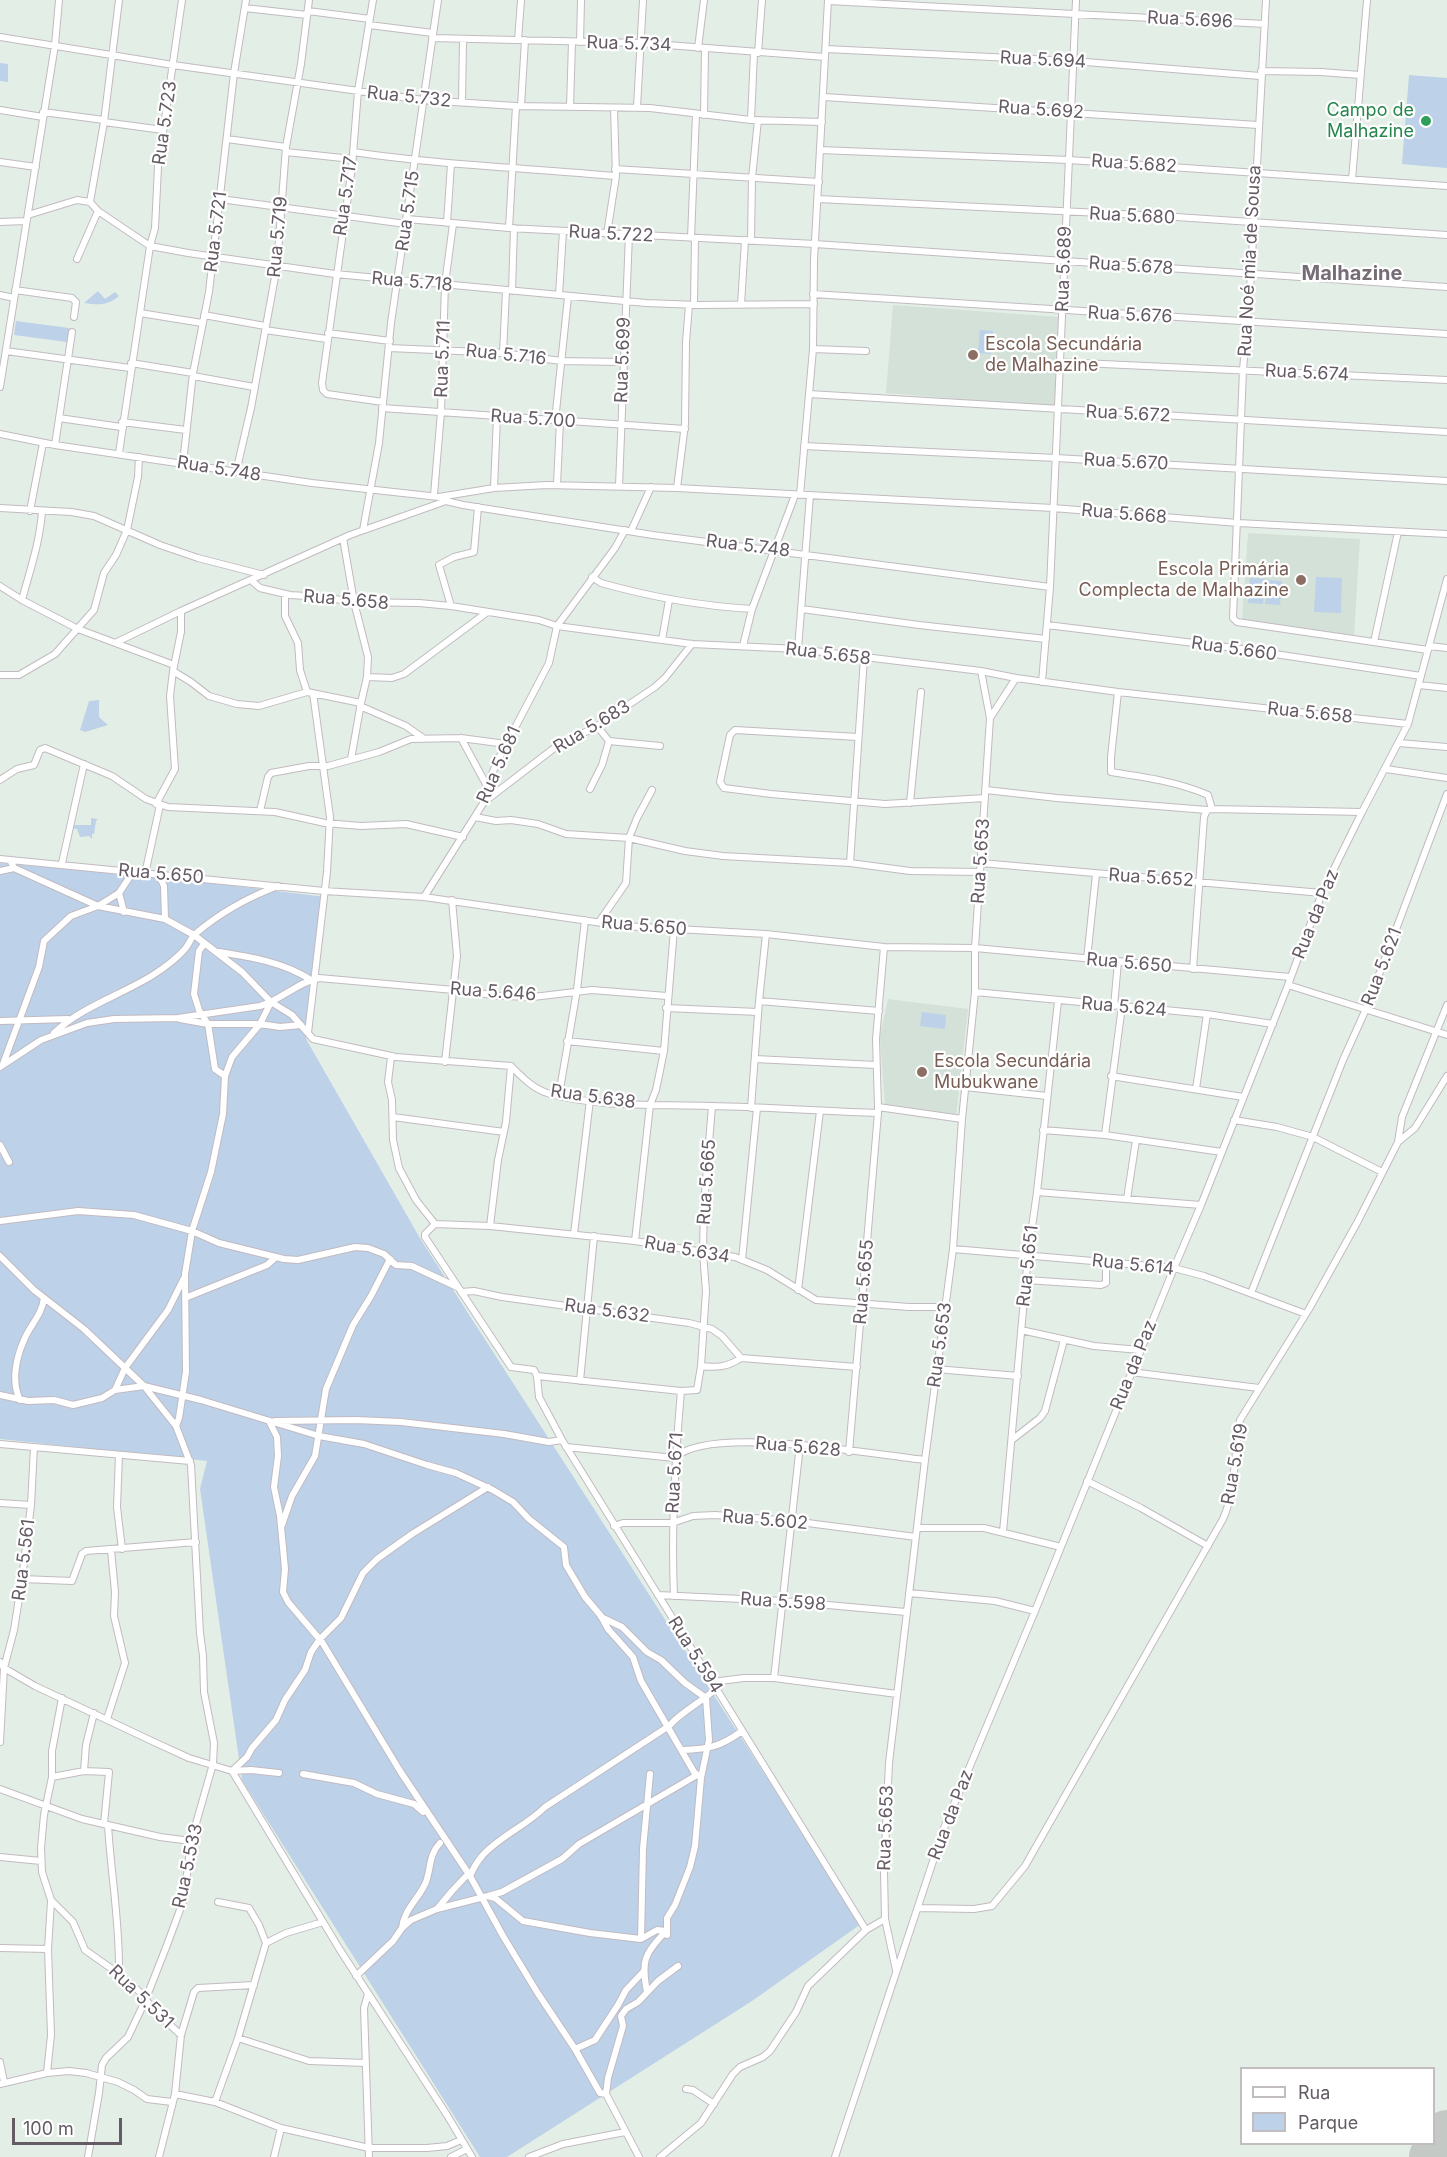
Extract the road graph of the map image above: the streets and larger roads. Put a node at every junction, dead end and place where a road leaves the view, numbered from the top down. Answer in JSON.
{"nodes":[{"id":1,"x":59,"y":0,"type":"edge"},
{"id":2,"x":119,"y":0,"type":"edge"},
{"id":3,"x":182,"y":0,"type":"edge"},
{"id":4,"x":237,"y":0,"type":"edge"},
{"id":5,"x":309,"y":0,"type":"edge"},
{"id":6,"x":373,"y":0,"type":"edge"},
{"id":7,"x":438,"y":0,"type":"edge"},
{"id":8,"x":521,"y":0,"type":"edge"},
{"id":9,"x":581,"y":0,"type":"edge"},
{"id":10,"x":643,"y":0,"type":"edge"},
{"id":11,"x":704,"y":0,"type":"edge"},
{"id":12,"x":762,"y":0,"type":"edge"},
{"id":13,"x":1076,"y":0,"type":"edge"},
{"id":14,"x":1266,"y":0,"type":"edge"},
{"id":15,"x":1367,"y":0,"type":"edge"},
{"id":16,"x":828,"y":1,"type":"edge"},
{"id":17,"x":246,"y":3,"type":"edge"},
{"id":18,"x":308,"y":13,"type":"junction"},
{"id":19,"x":1075,"y":13,"type":"junction"},
{"id":20,"x":369,"y":22,"type":"junction"},
{"id":21,"x":1265,"y":24,"type":"junction"},
{"id":22,"x":433,"y":36,"type":"junction"},
{"id":23,"x":0,"y":37,"type":"edge"},
{"id":24,"x":464,"y":40,"type":"junction"},
{"id":25,"x":521,"y":40,"type":"junction"},
{"id":26,"x":572,"y":42,"type":"junction"},
{"id":27,"x":580,"y":42,"type":"junction"},
{"id":28,"x":641,"y":43,"type":"junction"},
{"id":29,"x":55,"y":45,"type":"junction"},
{"id":30,"x":698,"y":48,"type":"junction"},
{"id":31,"x":705,"y":49,"type":"junction"},
{"id":32,"x":826,"y":49,"type":"junction"},
{"id":33,"x":756,"y":53,"type":"junction"},
{"id":34,"x":112,"y":54,"type":"junction"},
{"id":35,"x":825,"y":57,"type":"junction"},
{"id":36,"x":1073,"y":61,"type":"junction"},
{"id":37,"x":173,"y":65,"type":"junction"},
{"id":38,"x":234,"y":74,"type":"junction"},
{"id":39,"x":1261,"y":74,"type":"junction"},
{"id":40,"x":1360,"y":75,"type":"junction"},
{"id":41,"x":297,"y":82,"type":"junction"},
{"id":42,"x":358,"y":91,"type":"junction"},
{"id":43,"x":824,"y":97,"type":"junction"},
{"id":44,"x":423,"y":100,"type":"junction"},
{"id":45,"x":462,"y":103,"type":"junction"},
{"id":46,"x":518,"y":106,"type":"junction"},
{"id":47,"x":570,"y":107,"type":"junction"},
{"id":48,"x":637,"y":107,"type":"junction"},
{"id":49,"x":614,"y":108,"type":"junction"},
{"id":50,"x":0,"y":110,"type":"edge"},
{"id":51,"x":1072,"y":112,"type":"junction"},
{"id":52,"x":700,"y":114,"type":"junction"},
{"id":53,"x":43,"y":115,"type":"junction"},
{"id":54,"x":754,"y":120,"type":"junction"},
{"id":55,"x":104,"y":121,"type":"junction"},
{"id":56,"x":822,"y":122,"type":"junction"},
{"id":57,"x":1258,"y":125,"type":"junction"},
{"id":58,"x":163,"y":130,"type":"junction"},
{"id":59,"x":227,"y":139,"type":"junction"},
{"id":60,"x":286,"y":150,"type":"junction"},
{"id":61,"x":820,"y":150,"type":"junction"},
{"id":62,"x":352,"y":155,"type":"junction"},
{"id":63,"x":1069,"y":160,"type":"junction"},
{"id":64,"x":415,"y":161,"type":"junction"},
{"id":65,"x":0,"y":162,"type":"edge"},
{"id":66,"x":451,"y":164,"type":"junction"},
{"id":67,"x":511,"y":166,"type":"junction"},
{"id":68,"x":36,"y":167,"type":"junction"},
{"id":69,"x":616,"y":172,"type":"junction"},
{"id":70,"x":1255,"y":172,"type":"junction"},
{"id":71,"x":693,"y":175,"type":"junction"},
{"id":72,"x":752,"y":178,"type":"junction"},
{"id":73,"x":1352,"y":180,"type":"junction"},
{"id":74,"x":819,"y":182,"type":"junction"},
{"id":75,"x":1447,"y":186,"type":"edge"},
{"id":76,"x":220,"y":199,"type":"junction"},
{"id":77,"x":818,"y":199,"type":"junction"},
{"id":78,"x":90,"y":202,"type":"junction"},
{"id":79,"x":280,"y":206,"type":"junction"},
{"id":80,"x":98,"y":211,"type":"junction"},
{"id":81,"x":1066,"y":213,"type":"junction"},
{"id":82,"x":344,"y":215,"type":"junction"},
{"id":83,"x":27,"y":218,"type":"junction"},
{"id":84,"x":407,"y":221,"type":"junction"},
{"id":85,"x":0,"y":222,"type":"edge"},
{"id":86,"x":450,"y":224,"type":"junction"},
{"id":87,"x":1252,"y":224,"type":"junction"},
{"id":88,"x":511,"y":228,"type":"junction"},
{"id":89,"x":563,"y":231,"type":"junction"},
{"id":90,"x":607,"y":234,"type":"junction"},
{"id":91,"x":629,"y":234,"type":"junction"},
{"id":92,"x":1447,"y":235,"type":"edge"},
{"id":93,"x":693,"y":238,"type":"junction"},
{"id":94,"x":748,"y":240,"type":"junction"},
{"id":95,"x":815,"y":244,"type":"junction"},
{"id":96,"x":150,"y":246,"type":"junction"},
{"id":97,"x":212,"y":257,"type":"junction"},
{"id":98,"x":77,"y":259,"type":"dead end"},
{"id":99,"x":1065,"y":261,"type":"junction"},
{"id":100,"x":277,"y":266,"type":"junction"},
{"id":101,"x":335,"y":274,"type":"junction"},
{"id":102,"x":1251,"y":275,"type":"junction"},
{"id":103,"x":399,"y":280,"type":"junction"},
{"id":104,"x":445,"y":284,"type":"junction"},
{"id":105,"x":1447,"y":287,"type":"edge"},
{"id":106,"x":15,"y":290,"type":"junction"},
{"id":107,"x":509,"y":291,"type":"junction"},
{"id":108,"x":813,"y":294,"type":"junction"},
{"id":109,"x":0,"y":295,"type":"edge"},
{"id":110,"x":559,"y":295,"type":"junction"},
{"id":111,"x":568,"y":297,"type":"junction"},
{"id":112,"x":14,"y":298,"type":"junction"},
{"id":113,"x":626,"y":301,"type":"junction"},
{"id":114,"x":813,"y":304,"type":"junction"},
{"id":115,"x":691,"y":305,"type":"junction"},
{"id":116,"x":741,"y":305,"type":"junction"},
{"id":117,"x":1063,"y":311,"type":"junction"},
{"id":118,"x":140,"y":313,"type":"junction"},
{"id":119,"x":204,"y":315,"type":"junction"},
{"id":120,"x":74,"y":317,"type":"dead end"},
{"id":121,"x":1248,"y":320,"type":"junction"},
{"id":122,"x":202,"y":323,"type":"junction"},
{"id":123,"x":265,"y":328,"type":"junction"},
{"id":124,"x":72,"y":332,"type":"dead end"},
{"id":125,"x":1447,"y":334,"type":"edge"},
{"id":126,"x":327,"y":336,"type":"junction"},
{"id":127,"x":3,"y":342,"type":"edge"},
{"id":128,"x":389,"y":344,"type":"junction"},
{"id":129,"x":813,"y":349,"type":"junction"},
{"id":130,"x":443,"y":350,"type":"junction"},
{"id":131,"x":6,"y":351,"type":"junction"},
{"id":132,"x":866,"y":351,"type":"dead end"},
{"id":133,"x":503,"y":353,"type":"junction"},
{"id":134,"x":561,"y":357,"type":"junction"},
{"id":135,"x":68,"y":360,"type":"junction"},
{"id":136,"x":623,"y":362,"type":"junction"},
{"id":137,"x":1060,"y":362,"type":"junction"},
{"id":138,"x":131,"y":365,"type":"junction"},
{"id":139,"x":1243,"y":370,"type":"junction"},
{"id":140,"x":193,"y":375,"type":"junction"},
{"id":141,"x":1447,"y":380,"type":"edge"},
{"id":142,"x":0,"y":387,"type":"edge"},
{"id":143,"x":254,"y":387,"type":"junction"},
{"id":144,"x":324,"y":392,"type":"joint"},
{"id":145,"x":809,"y":394,"type":"junction"},
{"id":146,"x":383,"y":405,"type":"junction"},
{"id":147,"x":1058,"y":410,"type":"junction"},
{"id":148,"x":441,"y":412,"type":"junction"},
{"id":149,"x":497,"y":417,"type":"junction"},
{"id":150,"x":58,"y":418,"type":"junction"},
{"id":151,"x":1242,"y":420,"type":"junction"},
{"id":152,"x":557,"y":421,"type":"junction"},
{"id":153,"x":122,"y":425,"type":"junction"},
{"id":154,"x":621,"y":425,"type":"junction"},
{"id":155,"x":685,"y":429,"type":"junction"},
{"id":156,"x":186,"y":430,"type":"junction"},
{"id":157,"x":1447,"y":432,"type":"edge"},
{"id":158,"x":0,"y":434,"type":"edge"},
{"id":159,"x":43,"y":443,"type":"junction"},
{"id":160,"x":55,"y":445,"type":"junction"},
{"id":161,"x":804,"y":446,"type":"junction"},
{"id":162,"x":119,"y":453,"type":"junction"},
{"id":163,"x":139,"y":457,"type":"junction"},
{"id":164,"x":1056,"y":458,"type":"junction"},
{"id":165,"x":183,"y":462,"type":"junction"},
{"id":166,"x":1238,"y":468,"type":"junction"},
{"id":167,"x":236,"y":472,"type":"junction"},
{"id":168,"x":1447,"y":481,"type":"edge"},
{"id":169,"x":557,"y":485,"type":"junction"},
{"id":170,"x":619,"y":486,"type":"junction"},
{"id":171,"x":651,"y":487,"type":"junction"},
{"id":172,"x":494,"y":488,"type":"junction"},
{"id":173,"x":677,"y":488,"type":"junction"},
{"id":174,"x":370,"y":489,"type":"junction"},
{"id":175,"x":798,"y":495,"type":"junction"},
{"id":176,"x":810,"y":495,"type":"junction"},
{"id":177,"x":436,"y":496,"type":"junction"},
{"id":178,"x":446,"y":501,"type":"junction"},
{"id":179,"x":478,"y":507,"type":"junction"},
{"id":180,"x":0,"y":508,"type":"edge"},
{"id":181,"x":1053,"y":508,"type":"junction"},
{"id":182,"x":30,"y":511,"type":"junction"},
{"id":183,"x":42,"y":511,"type":"junction"},
{"id":184,"x":1238,"y":523,"type":"junction"},
{"id":185,"x":127,"y":530,"type":"junction"},
{"id":186,"x":363,"y":530,"type":"junction"},
{"id":187,"x":628,"y":531,"type":"junction"},
{"id":188,"x":1398,"y":532,"type":"junction"},
{"id":189,"x":1447,"y":534,"type":"edge"},
{"id":190,"x":343,"y":538,"type":"junction"},
{"id":191,"x":774,"y":549,"type":"junction"},
{"id":192,"x":807,"y":554,"type":"junction"},
{"id":193,"x":264,"y":575,"type":"junction"},
{"id":194,"x":592,"y":577,"type":"junction"},
{"id":195,"x":251,"y":580,"type":"junction"},
{"id":196,"x":1447,"y":583,"type":"edge"},
{"id":197,"x":0,"y":586,"type":"edge"},
{"id":198,"x":1050,"y":587,"type":"junction"},
{"id":199,"x":285,"y":595,"type":"junction"},
{"id":200,"x":22,"y":600,"type":"junction"},
{"id":201,"x":669,"y":600,"type":"junction"},
{"id":202,"x":354,"y":602,"type":"junction"},
{"id":203,"x":451,"y":606,"type":"junction"},
{"id":204,"x":752,"y":609,"type":"junction"},
{"id":205,"x":802,"y":609,"type":"junction"},
{"id":206,"x":181,"y":611,"type":"junction"},
{"id":207,"x":486,"y":613,"type":"junction"},
{"id":208,"x":1047,"y":625,"type":"junction"},
{"id":209,"x":557,"y":626,"type":"junction"},
{"id":210,"x":78,"y":629,"type":"junction"},
{"id":211,"x":1046,"y":639,"type":"junction"},
{"id":212,"x":663,"y":640,"type":"junction"},
{"id":213,"x":117,"y":642,"type":"junction"},
{"id":214,"x":1374,"y":642,"type":"junction"},
{"id":215,"x":692,"y":644,"type":"junction"},
{"id":216,"x":743,"y":646,"type":"junction"},
{"id":217,"x":1429,"y":648,"type":"junction"},
{"id":218,"x":1447,"y":648,"type":"edge"},
{"id":219,"x":798,"y":649,"type":"junction"},
{"id":220,"x":864,"y":658,"type":"junction"},
{"id":221,"x":173,"y":668,"type":"junction"},
{"id":222,"x":981,"y":671,"type":"junction"},
{"id":223,"x":0,"y":675,"type":"edge"},
{"id":224,"x":1421,"y":676,"type":"junction"},
{"id":225,"x":367,"y":677,"type":"junction"},
{"id":226,"x":1016,"y":678,"type":"junction"},
{"id":227,"x":1042,"y":682,"type":"junction"},
{"id":228,"x":1419,"y":685,"type":"junction"},
{"id":229,"x":1447,"y":688,"type":"edge"},
{"id":230,"x":921,"y":692,"type":"dead end"},
{"id":231,"x":1118,"y":692,"type":"junction"},
{"id":232,"x":310,"y":693,"type":"junction"},
{"id":233,"x":360,"y":704,"type":"junction"},
{"id":234,"x":990,"y":718,"type":"junction"},
{"id":235,"x":1408,"y":724,"type":"junction"},
{"id":236,"x":597,"y":726,"type":"junction"},
{"id":237,"x":858,"y":737,"type":"junction"},
{"id":238,"x":423,"y":738,"type":"junction"},
{"id":239,"x":461,"y":738,"type":"junction"},
{"id":240,"x":609,"y":741,"type":"junction"},
{"id":241,"x":1399,"y":743,"type":"junction"},
{"id":242,"x":506,"y":744,"type":"junction"},
{"id":243,"x":660,"y":746,"type":"dead end"},
{"id":244,"x":1447,"y":747,"type":"edge"},
{"id":245,"x":351,"y":759,"type":"junction"},
{"id":246,"x":84,"y":764,"type":"junction"},
{"id":247,"x":323,"y":766,"type":"junction"},
{"id":248,"x":1386,"y":769,"type":"junction"},
{"id":249,"x":1447,"y":778,"type":"edge"},
{"id":250,"x":0,"y":780,"type":"edge"},
{"id":251,"x":487,"y":786,"type":"junction"},
{"id":252,"x":590,"y":789,"type":"dead end"},
{"id":253,"x":652,"y":790,"type":"dead end"},
{"id":254,"x":986,"y":790,"type":"junction"},
{"id":255,"x":1447,"y":794,"type":"edge"},
{"id":256,"x":985,"y":798,"type":"junction"},
{"id":257,"x":853,"y":800,"type":"junction"},
{"id":258,"x":484,"y":802,"type":"junction"},
{"id":259,"x":910,"y":803,"type":"junction"},
{"id":260,"x":158,"y":804,"type":"junction"},
{"id":261,"x":260,"y":811,"type":"junction"},
{"id":262,"x":1208,"y":812,"type":"junction"},
{"id":263,"x":1362,"y":812,"type":"junction"},
{"id":264,"x":476,"y":817,"type":"junction"},
{"id":265,"x":330,"y":823,"type":"junction"},
{"id":266,"x":463,"y":837,"type":"junction"},
{"id":267,"x":629,"y":838,"type":"junction"},
{"id":268,"x":0,"y":858,"type":"edge"},
{"id":269,"x":10,"y":860,"type":"junction"},
{"id":270,"x":62,"y":863,"type":"junction"},
{"id":271,"x":850,"y":863,"type":"junction"},
{"id":272,"x":981,"y":863,"type":"junction"},
{"id":273,"x":14,"y":868,"type":"junction"},
{"id":274,"x":0,"y":871,"type":"edge"},
{"id":275,"x":133,"y":872,"type":"junction"},
{"id":276,"x":980,"y":872,"type":"junction"},
{"id":277,"x":145,"y":874,"type":"junction"},
{"id":278,"x":1096,"y":874,"type":"junction"},
{"id":279,"x":159,"y":875,"type":"junction"},
{"id":280,"x":1201,"y":881,"type":"junction"},
{"id":281,"x":248,"y":882,"type":"junction"},
{"id":282,"x":282,"y":885,"type":"junction"},
{"id":283,"x":324,"y":891,"type":"junction"},
{"id":284,"x":119,"y":893,"type":"junction"},
{"id":285,"x":1322,"y":893,"type":"junction"},
{"id":286,"x":250,"y":896,"type":"junction"},
{"id":287,"x":424,"y":897,"type":"junction"},
{"id":288,"x":452,"y":900,"type":"junction"},
{"id":289,"x":98,"y":906,"type":"junction"},
{"id":290,"x":124,"y":912,"type":"junction"},
{"id":291,"x":165,"y":919,"type":"junction"},
{"id":292,"x":585,"y":920,"type":"junction"},
{"id":293,"x":599,"y":922,"type":"junction"},
{"id":294,"x":674,"y":929,"type":"junction"},
{"id":295,"x":194,"y":934,"type":"junction"},
{"id":296,"x":766,"y":934,"type":"junction"},
{"id":297,"x":204,"y":944,"type":"junction"},
{"id":298,"x":885,"y":947,"type":"junction"},
{"id":299,"x":975,"y":948,"type":"junction"},
{"id":300,"x":218,"y":952,"type":"junction"},
{"id":301,"x":1087,"y":959,"type":"junction"},
{"id":302,"x":1118,"y":962,"type":"junction"},
{"id":303,"x":1193,"y":969,"type":"junction"},
{"id":304,"x":1290,"y":977,"type":"junction"},
{"id":305,"x":314,"y":979,"type":"junction"},
{"id":306,"x":1288,"y":985,"type":"junction"},
{"id":307,"x":454,"y":990,"type":"junction"},
{"id":308,"x":577,"y":990,"type":"junction"},
{"id":309,"x":975,"y":992,"type":"junction"},
{"id":310,"x":668,"y":996,"type":"junction"},
{"id":311,"x":759,"y":1001,"type":"junction"},
{"id":312,"x":1058,"y":1001,"type":"junction"},
{"id":313,"x":272,"y":1002,"type":"junction"},
{"id":314,"x":1447,"y":1005,"type":"edge"},
{"id":315,"x":1118,"y":1006,"type":"junction"},
{"id":316,"x":666,"y":1008,"type":"junction"},
{"id":317,"x":1366,"y":1009,"type":"junction"},
{"id":318,"x":879,"y":1011,"type":"junction"},
{"id":319,"x":758,"y":1012,"type":"junction"},
{"id":320,"x":1207,"y":1014,"type":"junction"},
{"id":321,"x":201,"y":1015,"type":"junction"},
{"id":322,"x":178,"y":1018,"type":"junction"},
{"id":323,"x":69,"y":1019,"type":"junction"},
{"id":324,"x":0,"y":1020,"type":"edge"},
{"id":325,"x":20,"y":1020,"type":"junction"},
{"id":326,"x":208,"y":1024,"type":"junction"},
{"id":327,"x":260,"y":1024,"type":"junction"},
{"id":328,"x":1273,"y":1024,"type":"junction"},
{"id":329,"x":301,"y":1025,"type":"junction"},
{"id":330,"x":1436,"y":1032,"type":"junction"},
{"id":331,"x":308,"y":1033,"type":"junction"},
{"id":332,"x":1447,"y":1035,"type":"edge"},
{"id":333,"x":51,"y":1036,"type":"junction"},
{"id":334,"x":567,"y":1041,"type":"junction"},
{"id":335,"x":664,"y":1051,"type":"junction"},
{"id":336,"x":391,"y":1056,"type":"junction"},
{"id":337,"x":755,"y":1059,"type":"junction"},
{"id":338,"x":445,"y":1062,"type":"junction"},
{"id":339,"x":876,"y":1065,"type":"junction"},
{"id":340,"x":511,"y":1066,"type":"junction"},
{"id":341,"x":1,"y":1067,"type":"edge"},
{"id":342,"x":225,"y":1076,"type":"junction"},
{"id":343,"x":1112,"y":1076,"type":"junction"},
{"id":344,"x":1447,"y":1076,"type":"edge"},
{"id":345,"x":965,"y":1087,"type":"junction"},
{"id":346,"x":1196,"y":1089,"type":"junction"},
{"id":347,"x":559,"y":1095,"type":"junction"},
{"id":348,"x":1047,"y":1096,"type":"junction"},
{"id":349,"x":1243,"y":1097,"type":"junction"},
{"id":350,"x":590,"y":1100,"type":"junction"},
{"id":351,"x":650,"y":1105,"type":"junction"},
{"id":352,"x":712,"y":1106,"type":"junction"},
{"id":353,"x":754,"y":1108,"type":"junction"},
{"id":354,"x":878,"y":1110,"type":"junction"},
{"id":355,"x":820,"y":1111,"type":"junction"},
{"id":356,"x":393,"y":1117,"type":"junction"},
{"id":357,"x":962,"y":1119,"type":"junction"},
{"id":358,"x":1234,"y":1120,"type":"junction"},
{"id":359,"x":1043,"y":1130,"type":"junction"},
{"id":360,"x":504,"y":1132,"type":"junction"},
{"id":361,"x":1105,"y":1135,"type":"junction"},
{"id":362,"x":1313,"y":1137,"type":"junction"},
{"id":363,"x":1136,"y":1140,"type":"junction"},
{"id":364,"x":1398,"y":1142,"type":"junction"},
{"id":365,"x":0,"y":1145,"type":"edge"},
{"id":366,"x":1222,"y":1152,"type":"junction"},
{"id":367,"x":9,"y":1162,"type":"dead end"},
{"id":368,"x":1382,"y":1172,"type":"junction"},
{"id":369,"x":1037,"y":1192,"type":"junction"},
{"id":370,"x":1127,"y":1199,"type":"junction"},
{"id":371,"x":1201,"y":1204,"type":"junction"},
{"id":372,"x":0,"y":1221,"type":"edge"},
{"id":373,"x":435,"y":1224,"type":"junction"},
{"id":374,"x":490,"y":1226,"type":"junction"},
{"id":375,"x":192,"y":1231,"type":"junction"},
{"id":376,"x":574,"y":1234,"type":"junction"},
{"id":377,"x":594,"y":1236,"type":"junction"},
{"id":378,"x":635,"y":1241,"type":"junction"},
{"id":379,"x":953,"y":1249,"type":"junction"},
{"id":380,"x":703,"y":1253,"type":"junction"},
{"id":381,"x":1028,"y":1255,"type":"junction"},
{"id":382,"x":0,"y":1256,"type":"edge"},
{"id":383,"x":275,"y":1258,"type":"junction"},
{"id":384,"x":390,"y":1259,"type":"junction"},
{"id":385,"x":742,"y":1260,"type":"junction"},
{"id":386,"x":1106,"y":1262,"type":"junction"},
{"id":387,"x":1174,"y":1268,"type":"junction"},
{"id":388,"x":185,"y":1275,"type":"junction"},
{"id":389,"x":1026,"y":1280,"type":"junction"},
{"id":390,"x":459,"y":1289,"type":"junction"},
{"id":391,"x":798,"y":1290,"type":"junction"},
{"id":392,"x":1251,"y":1293,"type":"junction"},
{"id":393,"x":44,"y":1298,"type":"junction"},
{"id":394,"x":185,"y":1298,"type":"junction"},
{"id":395,"x":861,"y":1303,"type":"junction"},
{"id":396,"x":945,"y":1307,"type":"junction"},
{"id":397,"x":588,"y":1309,"type":"junction"},
{"id":398,"x":1306,"y":1314,"type":"junction"},
{"id":399,"x":703,"y":1329,"type":"junction"},
{"id":400,"x":1021,"y":1330,"type":"junction"},
{"id":401,"x":1064,"y":1340,"type":"junction"},
{"id":402,"x":1140,"y":1350,"type":"junction"},
{"id":403,"x":741,"y":1358,"type":"junction"},
{"id":404,"x":701,"y":1366,"type":"junction"},
{"id":405,"x":857,"y":1367,"type":"junction"},
{"id":406,"x":125,"y":1368,"type":"junction"},
{"id":407,"x":936,"y":1369,"type":"junction"},
{"id":408,"x":1131,"y":1372,"type":"junction"},
{"id":409,"x":537,"y":1376,"type":"junction"},
{"id":410,"x":1018,"y":1376,"type":"junction"},
{"id":411,"x":580,"y":1380,"type":"junction"},
{"id":412,"x":144,"y":1386,"type":"junction"},
{"id":413,"x":1259,"y":1388,"type":"junction"},
{"id":414,"x":115,"y":1390,"type":"junction"},
{"id":415,"x":681,"y":1391,"type":"junction"},
{"id":416,"x":0,"y":1395,"type":"edge"},
{"id":417,"x":183,"y":1396,"type":"junction"},
{"id":418,"x":20,"y":1400,"type":"junction"},
{"id":419,"x":269,"y":1421,"type":"junction"},
{"id":420,"x":322,"y":1421,"type":"junction"},
{"id":421,"x":176,"y":1426,"type":"junction"},
{"id":422,"x":319,"y":1436,"type":"junction"},
{"id":423,"x":1013,"y":1439,"type":"junction"},
{"id":424,"x":561,"y":1440,"type":"junction"},
{"id":425,"x":0,"y":1444,"type":"edge"},
{"id":426,"x":800,"y":1445,"type":"junction"},
{"id":427,"x":34,"y":1447,"type":"junction"},
{"id":428,"x":566,"y":1447,"type":"junction"},
{"id":429,"x":849,"y":1452,"type":"junction"},
{"id":430,"x":118,"y":1455,"type":"junction"},
{"id":431,"x":675,"y":1458,"type":"junction"},
{"id":432,"x":924,"y":1460,"type":"junction"},
{"id":433,"x":190,"y":1461,"type":"junction"},
{"id":434,"x":1087,"y":1481,"type":"junction"},
{"id":435,"x":488,"y":1487,"type":"junction"},
{"id":436,"x":0,"y":1503,"type":"edge"},
{"id":437,"x":31,"y":1504,"type":"junction"},
{"id":438,"x":792,"y":1521,"type":"junction"},
{"id":439,"x":672,"y":1523,"type":"junction"},
{"id":440,"x":614,"y":1526,"type":"junction"},
{"id":441,"x":280,"y":1528,"type":"junction"},
{"id":442,"x":917,"y":1528,"type":"junction"},
{"id":443,"x":1004,"y":1532,"type":"junction"},
{"id":444,"x":916,"y":1537,"type":"junction"},
{"id":445,"x":196,"y":1542,"type":"junction"},
{"id":446,"x":1208,"y":1546,"type":"junction"},
{"id":447,"x":1060,"y":1547,"type":"junction"},
{"id":448,"x":122,"y":1549,"type":"junction"},
{"id":449,"x":111,"y":1550,"type":"junction"},
{"id":450,"x":22,"y":1580,"type":"junction"},
{"id":451,"x":909,"y":1593,"type":"junction"},
{"id":452,"x":658,"y":1595,"type":"junction"},
{"id":453,"x":674,"y":1596,"type":"junction"},
{"id":454,"x":783,"y":1601,"type":"junction"},
{"id":455,"x":1035,"y":1611,"type":"junction"},
{"id":456,"x":906,"y":1612,"type":"junction"},
{"id":457,"x":601,"y":1616,"type":"junction"},
{"id":458,"x":320,"y":1639,"type":"junction"},
{"id":459,"x":2,"y":1665,"type":"edge"},
{"id":460,"x":774,"y":1678,"type":"junction"},
{"id":461,"x":714,"y":1685,"type":"junction"},
{"id":462,"x":897,"y":1694,"type":"junction"},
{"id":463,"x":62,"y":1698,"type":"junction"},
{"id":464,"x":706,"y":1698,"type":"junction"},
{"id":465,"x":94,"y":1713,"type":"junction"},
{"id":466,"x":107,"y":1719,"type":"junction"},
{"id":467,"x":1,"y":1722,"type":"edge"},
{"id":468,"x":669,"y":1726,"type":"junction"},
{"id":469,"x":742,"y":1731,"type":"junction"},
{"id":470,"x":0,"y":1742,"type":"edge"},
{"id":471,"x":682,"y":1750,"type":"junction"},
{"id":472,"x":706,"y":1750,"type":"junction"},
{"id":473,"x":213,"y":1764,"type":"junction"},
{"id":474,"x":84,"y":1771,"type":"junction"},
{"id":475,"x":232,"y":1771,"type":"junction"},
{"id":476,"x":279,"y":1773,"type":"dead end"},
{"id":477,"x":303,"y":1774,"type":"dead end"},
{"id":478,"x":650,"y":1774,"type":"dead end"},
{"id":479,"x":699,"y":1776,"type":"junction"},
{"id":480,"x":52,"y":1777,"type":"junction"},
{"id":481,"x":0,"y":1789,"type":"edge"},
{"id":482,"x":646,"y":1805,"type":"junction"},
{"id":483,"x":47,"y":1806,"type":"junction"},
{"id":484,"x":106,"y":1824,"type":"junction"},
{"id":485,"x":438,"y":1827,"type":"junction"},
{"id":486,"x":191,"y":1841,"type":"junction"},
{"id":487,"x":440,"y":1843,"type":"dead end"},
{"id":488,"x":0,"y":1857,"type":"edge"},
{"id":489,"x":41,"y":1861,"type":"junction"},
{"id":490,"x":469,"y":1875,"type":"junction"},
{"id":491,"x":485,"y":1896,"type":"junction"},
{"id":492,"x":51,"y":1900,"type":"junction"},
{"id":493,"x":218,"y":1902,"type":"dead end"},
{"id":494,"x":918,"y":1908,"type":"junction"},
{"id":495,"x":437,"y":1909,"type":"junction"},
{"id":496,"x":885,"y":1919,"type":"junction"},
{"id":497,"x":323,"y":1922,"type":"junction"},
{"id":498,"x":402,"y":1928,"type":"junction"},
{"id":499,"x":866,"y":1930,"type":"junction"},
{"id":500,"x":667,"y":1933,"type":"junction"},
{"id":501,"x":641,"y":1939,"type":"junction"},
{"id":502,"x":266,"y":1943,"type":"junction"},
{"id":503,"x":0,"y":1948,"type":"edge"},
{"id":504,"x":48,"y":1949,"type":"junction"},
{"id":505,"x":678,"y":1966,"type":"dead end"},
{"id":506,"x":896,"y":1970,"type":"junction"},
{"id":507,"x":644,"y":1971,"type":"junction"},
{"id":508,"x":120,"y":1974,"type":"junction"},
{"id":509,"x":356,"y":1976,"type":"junction"},
{"id":510,"x":254,"y":1985,"type":"junction"},
{"id":511,"x":647,"y":1992,"type":"junction"},
{"id":512,"x":368,"y":1994,"type":"junction"},
{"id":513,"x":145,"y":2001,"type":"junction"},
{"id":514,"x":181,"y":2035,"type":"junction"},
{"id":515,"x":238,"y":2038,"type":"junction"},
{"id":516,"x":575,"y":2049,"type":"junction"},
{"id":517,"x":0,"y":2062,"type":"edge"},
{"id":518,"x":366,"y":2063,"type":"junction"},
{"id":519,"x":47,"y":2073,"type":"junction"},
{"id":520,"x":100,"y":2076,"type":"junction"},
{"id":521,"x":2,"y":2083,"type":"edge"},
{"id":522,"x":686,"y":2089,"type":"dead end"},
{"id":523,"x":175,"y":2094,"type":"junction"},
{"id":524,"x":606,"y":2094,"type":"junction"},
{"id":525,"x":172,"y":2102,"type":"junction"},
{"id":526,"x":215,"y":2102,"type":"junction"},
{"id":527,"x":714,"y":2104,"type":"junction"},
{"id":528,"x":281,"y":2128,"type":"junction"},
{"id":529,"x":626,"y":2132,"type":"junction"},
{"id":530,"x":461,"y":2140,"type":"junction"},
{"id":531,"x":369,"y":2148,"type":"junction"},
{"id":532,"x":467,"y":2149,"type":"junction"},
{"id":533,"x":88,"y":2157,"type":"edge"},
{"id":534,"x":159,"y":2157,"type":"edge"},
{"id":535,"x":274,"y":2157,"type":"edge"},
{"id":536,"x":369,"y":2157,"type":"edge"},
{"id":537,"x":451,"y":2157,"type":"edge"},
{"id":538,"x":472,"y":2157,"type":"edge"},
{"id":539,"x":529,"y":2157,"type":"edge"},
{"id":540,"x":639,"y":2157,"type":"edge"},
{"id":541,"x":660,"y":2157,"type":"edge"},
{"id":542,"x":835,"y":2157,"type":"edge"}],
"edges":[{"from":1,"to":29,"type":"street"},
{"from":2,"to":34,"type":"street"},
{"from":3,"to":37,"type":"street","name":"Rua 5.723"},
{"from":4,"to":17,"type":"street","name":"Rua 5.734"},
{"from":5,"to":18,"type":"street","name":"Rua 5.719"},
{"from":6,"to":20,"type":"street","name":"Rua 5.717"},
{"from":7,"to":22,"type":"street","name":"Rua 5.715"},
{"from":8,"to":25,"type":"street"},
{"from":9,"to":27,"type":"street"},
{"from":10,"to":28,"type":"street"},
{"from":11,"to":30,"type":"street"},
{"from":12,"to":33,"type":"street"},
{"from":13,"to":19,"type":"street","name":"Rua 5.689"},
{"from":14,"to":21,"type":"street","name":"Rua Noé mia de Sousa"},
{"from":15,"to":40,"type":"street"},
{"from":16,"to":19,"type":"street","name":"Rua 5.696"},
{"from":16,"to":32,"type":"street"},
{"from":17,"to":18,"type":"street","name":"Rua 5.734"},
{"from":17,"to":38,"type":"street","name":"Rua 5.721"},
{"from":18,"to":20,"type":"street","name":"Rua 5.734"},
{"from":18,"to":41,"type":"street","name":"Rua 5.719"},
{"from":19,"to":21,"type":"street","name":"Rua 5.696"},
{"from":19,"to":36,"type":"street","name":"Rua 5.689"},
{"from":20,"to":22,"type":"street","name":"Rua 5.734"},
{"from":20,"to":42,"type":"street","name":"Rua 5.717"},
{"from":21,"to":39,"type":"street","name":"Rua Noé mia de Sousa"},
{"from":22,"to":24,"type":"street","name":"Rua 5.734"},
{"from":22,"to":44,"type":"street","name":"Rua 5.715"},
{"from":23,"to":29,"type":"street","name":"Rua 5.732"},
{"from":24,"to":25,"type":"street","name":"Rua 5.734"},
{"from":24,"to":45,"type":"street"},
{"from":25,"to":26,"type":"street","name":"Rua 5.734"},
{"from":25,"to":46,"type":"street"},
{"from":26,"to":27,"type":"street","name":"Rua 5.734"},
{"from":26,"to":47,"type":"street"},
{"from":27,"to":28,"type":"street","name":"Rua 5.734"},
{"from":28,"to":30,"type":"street","name":"Rua 5.734"},
{"from":28,"to":48,"type":"street"},
{"from":29,"to":34,"type":"street","name":"Rua 5.732"},
{"from":29,"to":53,"type":"street"},
{"from":30,"to":31,"type":"street","name":"Rua 5.734"},
{"from":31,"to":33,"type":"street","name":"Rua 5.734"},
{"from":31,"to":52,"type":"street"},
{"from":32,"to":35,"type":"street"},
{"from":32,"to":36,"type":"street","name":"Rua 5.694"},
{"from":33,"to":35,"type":"street","name":"Rua 5.734"},
{"from":33,"to":54,"type":"street"},
{"from":34,"to":37,"type":"street","name":"Rua 5.732"},
{"from":34,"to":55,"type":"street"},
{"from":35,"to":43,"type":"street"},
{"from":36,"to":39,"type":"street","name":"Rua 5.694"},
{"from":36,"to":51,"type":"street","name":"Rua 5.689"},
{"from":37,"to":38,"type":"street","name":"Rua 5.732"},
{"from":37,"to":58,"type":"street","name":"Rua 5.723"},
{"from":38,"to":41,"type":"street","name":"Rua 5.732"},
{"from":38,"to":59,"type":"street","name":"Rua 5.721"},
{"from":39,"to":40,"type":"street","name":"Rua 5.694"},
{"from":39,"to":57,"type":"street","name":"Rua Noé mia de Sousa"},
{"from":40,"to":73,"type":"street"},
{"from":41,"to":42,"type":"street","name":"Rua 5.732"},
{"from":41,"to":60,"type":"street","name":"Rua 5.719"},
{"from":42,"to":44,"type":"street","name":"Rua 5.732"},
{"from":42,"to":62,"type":"street","name":"Rua 5.717"},
{"from":43,"to":51,"type":"street","name":"Rua 5.692"},
{"from":43,"to":56,"type":"street"},
{"from":44,"to":45,"type":"street","name":"Rua 5.732"},
{"from":44,"to":64,"type":"street","name":"Rua 5.715"},
{"from":45,"to":46,"type":"street","name":"Rua 5.732"},
{"from":46,"to":47,"type":"street","name":"Rua 5.732"},
{"from":46,"to":67,"type":"street"},
{"from":47,"to":49,"type":"street","name":"Rua 5.732"},
{"from":48,"to":49,"type":"street","name":"Rua 5.732"},
{"from":48,"to":52,"type":"street","name":"Rua 5.732"},
{"from":49,"to":69,"type":"street"},
{"from":50,"to":53,"type":"street"},
{"from":51,"to":57,"type":"street","name":"Rua 5.692"},
{"from":51,"to":63,"type":"street","name":"Rua 5.689"},
{"from":52,"to":54,"type":"street","name":"Rua 5.732"},
{"from":52,"to":71,"type":"street"},
{"from":53,"to":55,"type":"street"},
{"from":53,"to":68,"type":"street"},
{"from":54,"to":56,"type":"street","name":"Rua 5.732"},
{"from":54,"to":72,"type":"street"},
{"from":55,"to":58,"type":"street"},
{"from":55,"to":78,"type":"street"},
{"from":56,"to":61,"type":"street"},
{"from":57,"to":70,"type":"street","name":"Rua Noé mia de Sousa"},
{"from":58,"to":96,"type":"street","name":"Rua 5.723"},
{"from":59,"to":60,"type":"street"},
{"from":59,"to":76,"type":"street","name":"Rua 5.721"},
{"from":60,"to":62,"type":"street"},
{"from":60,"to":79,"type":"street","name":"Rua 5.719"},
{"from":61,"to":63,"type":"street","name":"Rua 5.682"},
{"from":61,"to":74,"type":"street"},
{"from":62,"to":64,"type":"street"},
{"from":62,"to":82,"type":"street","name":"Rua 5.717"},
{"from":63,"to":70,"type":"street","name":"Rua 5.682"},
{"from":63,"to":81,"type":"street","name":"Rua 5.689"},
{"from":64,"to":66,"type":"street"},
{"from":64,"to":84,"type":"street","name":"Rua 5.715"},
{"from":65,"to":68,"type":"street"},
{"from":66,"to":67,"type":"street"},
{"from":66,"to":86,"type":"street","name":"Rua 5.711"},
{"from":67,"to":69,"type":"street"},
{"from":67,"to":88,"type":"street"},
{"from":68,"to":83,"type":"street"},
{"from":69,"to":71,"type":"street"},
{"from":69,"to":90,"type":"street"},
{"from":70,"to":73,"type":"street","name":"Rua 5.682"},
{"from":70,"to":87,"type":"street","name":"Rua Noé mia de Sousa"},
{"from":71,"to":72,"type":"street"},
{"from":71,"to":93,"type":"street"},
{"from":72,"to":74,"type":"street"},
{"from":72,"to":94,"type":"street"},
{"from":73,"to":75,"type":"street","name":"Rua 5.682"},
{"from":74,"to":77,"type":"street"},
{"from":76,"to":79,"type":"street","name":"Rua 5.722"},
{"from":76,"to":97,"type":"street","name":"Rua 5.721"},
{"from":77,"to":81,"type":"street","name":"Rua 5.680"},
{"from":77,"to":95,"type":"street"},
{"from":78,"to":80,"type":"street","name":"Rua 5.718"},
{"from":78,"to":83,"type":"street"},
{"from":79,"to":82,"type":"street","name":"Rua 5.722"},
{"from":79,"to":100,"type":"street","name":"Rua 5.719"},
{"from":80,"to":96,"type":"street","name":"Rua 5.718"},
{"from":80,"to":98,"type":"street"},
{"from":81,"to":87,"type":"street","name":"Rua 5.680"},
{"from":81,"to":99,"type":"street","name":"Rua 5.689"},
{"from":82,"to":84,"type":"street","name":"Rua 5.722"},
{"from":82,"to":101,"type":"street","name":"Rua 5.717"},
{"from":83,"to":85,"type":"street"},
{"from":83,"to":106,"type":"street"},
{"from":84,"to":86,"type":"street","name":"Rua 5.722"},
{"from":84,"to":103,"type":"street","name":"Rua 5.715"},
{"from":86,"to":88,"type":"street","name":"Rua 5.722"},
{"from":86,"to":104,"type":"street","name":"Rua 5.711"},
{"from":87,"to":92,"type":"street","name":"Rua 5.680"},
{"from":87,"to":102,"type":"street","name":"Rua Noé mia de Sousa"},
{"from":88,"to":89,"type":"street","name":"Rua 5.722"},
{"from":88,"to":107,"type":"street"},
{"from":89,"to":90,"type":"street","name":"Rua 5.722"},
{"from":89,"to":110,"type":"street"},
{"from":90,"to":91,"type":"street","name":"Rua 5.722"},
{"from":91,"to":93,"type":"street","name":"Rua 5.722"},
{"from":91,"to":113,"type":"street","name":"Rua 5.699"},
{"from":93,"to":94,"type":"street","name":"Rua 5.722"},
{"from":93,"to":115,"type":"street"},
{"from":94,"to":95,"type":"street","name":"Rua 5.722"},
{"from":94,"to":116,"type":"street"},
{"from":95,"to":99,"type":"street","name":"Rua 5.678"},
{"from":95,"to":108,"type":"street"},
{"from":96,"to":97,"type":"street","name":"Rua 5.718"},
{"from":96,"to":118,"type":"street","name":"Rua 5.723"},
{"from":97,"to":100,"type":"street","name":"Rua 5.718"},
{"from":97,"to":119,"type":"street","name":"Rua 5.721"},
{"from":99,"to":102,"type":"street","name":"Rua 5.678"},
{"from":99,"to":117,"type":"street","name":"Rua 5.689"},
{"from":100,"to":101,"type":"street","name":"Rua 5.718"},
{"from":100,"to":123,"type":"street","name":"Rua 5.719"},
{"from":101,"to":103,"type":"street","name":"Rua 5.718"},
{"from":101,"to":126,"type":"street","name":"Rua 5.717"},
{"from":102,"to":105,"type":"street","name":"Rua 5.678"},
{"from":102,"to":121,"type":"street","name":"Rua Noé mia de Sousa"},
{"from":103,"to":104,"type":"street","name":"Rua 5.718"},
{"from":103,"to":128,"type":"street","name":"Rua 5.715"},
{"from":104,"to":107,"type":"street","name":"Rua 5.718"},
{"from":104,"to":130,"type":"street","name":"Rua 5.711"},
{"from":106,"to":112,"type":"street"},
{"from":106,"to":120,"type":"street"},
{"from":107,"to":110,"type":"street","name":"Rua 5.718"},
{"from":107,"to":133,"type":"street"},
{"from":108,"to":114,"type":"street"},
{"from":108,"to":117,"type":"street","name":"Rua 5.676"},
{"from":109,"to":112,"type":"street"},
{"from":110,"to":111,"type":"street","name":"Rua 5.718"},
{"from":111,"to":113,"type":"street","name":"Rua 5.718"},
{"from":111,"to":134,"type":"street"},
{"from":112,"to":127,"type":"street"},
{"from":113,"to":115,"type":"street","name":"Rua 5.718"},
{"from":113,"to":136,"type":"street","name":"Rua 5.699"},
{"from":114,"to":116,"type":"street","name":"Rua 5.718"},
{"from":114,"to":129,"type":"street"},
{"from":115,"to":116,"type":"street","name":"Rua 5.718"},
{"from":115,"to":155,"type":"street"},
{"from":117,"to":121,"type":"street","name":"Rua 5.676"},
{"from":117,"to":137,"type":"street","name":"Rua 5.689"},
{"from":118,"to":122,"type":"street"},
{"from":118,"to":138,"type":"street","name":"Rua 5.723"},
{"from":119,"to":122,"type":"street","name":"Rua 5.721"},
{"from":119,"to":123,"type":"street","name":"Rua 5.716"},
{"from":121,"to":125,"type":"street","name":"Rua 5.676"},
{"from":121,"to":139,"type":"street","name":"Rua Noé mia de Sousa"},
{"from":122,"to":140,"type":"street","name":"Rua 5.721"},
{"from":123,"to":126,"type":"street","name":"Rua 5.716"},
{"from":123,"to":143,"type":"street","name":"Rua 5.719"},
{"from":124,"to":135,"type":"street"},
{"from":126,"to":128,"type":"street","name":"Rua 5.716"},
{"from":126,"to":144,"type":"street","name":"Rua 5.717"},
{"from":127,"to":131,"type":"street"},
{"from":128,"to":130,"type":"street","name":"Rua 5.716"},
{"from":128,"to":146,"type":"street","name":"Rua 5.715"},
{"from":129,"to":132,"type":"street"},
{"from":129,"to":145,"type":"street"},
{"from":130,"to":133,"type":"street","name":"Rua 5.716"},
{"from":130,"to":148,"type":"street","name":"Rua 5.711"},
{"from":131,"to":135,"type":"street"},
{"from":131,"to":142,"type":"street"},
{"from":133,"to":134,"type":"street","name":"Rua 5.716"},
{"from":134,"to":136,"type":"street","name":"Rua 5.716"},
{"from":134,"to":152,"type":"street"},
{"from":135,"to":138,"type":"street"},
{"from":135,"to":150,"type":"street"},
{"from":136,"to":154,"type":"street","name":"Rua 5.699"},
{"from":137,"to":139,"type":"street","name":"Rua 5.674"},
{"from":137,"to":147,"type":"street","name":"Rua 5.689"},
{"from":138,"to":140,"type":"street"},
{"from":138,"to":153,"type":"street","name":"Rua 5.723"},
{"from":139,"to":141,"type":"street","name":"Rua 5.674"},
{"from":139,"to":151,"type":"street","name":"Rua Noé mia de Sousa"},
{"from":140,"to":143,"type":"street"},
{"from":140,"to":156,"type":"street","name":"Rua 5.721"},
{"from":143,"to":167,"type":"street","name":"Rua 5.719"},
{"from":144,"to":146,"type":"street","name":"Rua 5.700"},
{"from":145,"to":147,"type":"street","name":"Rua 5.672"},
{"from":145,"to":161,"type":"street"},
{"from":146,"to":148,"type":"street","name":"Rua 5.700"},
{"from":146,"to":174,"type":"street","name":"Rua 5.715"},
{"from":147,"to":151,"type":"street","name":"Rua 5.672"},
{"from":147,"to":164,"type":"street","name":"Rua 5.689"},
{"from":148,"to":149,"type":"street","name":"Rua 5.700"},
{"from":148,"to":177,"type":"street","name":"Rua 5.711"},
{"from":149,"to":152,"type":"street","name":"Rua 5.700"},
{"from":149,"to":172,"type":"street"},
{"from":150,"to":153,"type":"street"},
{"from":150,"to":160,"type":"street"},
{"from":151,"to":157,"type":"street","name":"Rua 5.672"},
{"from":151,"to":166,"type":"street","name":"Rua Noé mia de Sousa"},
{"from":152,"to":154,"type":"street","name":"Rua 5.700"},
{"from":152,"to":169,"type":"street"},
{"from":153,"to":156,"type":"street"},
{"from":153,"to":162,"type":"street","name":"Rua 5.723"},
{"from":154,"to":155,"type":"street","name":"Rua 5.700"},
{"from":154,"to":170,"type":"street","name":"Rua 5.699"},
{"from":155,"to":173,"type":"street"},
{"from":156,"to":165,"type":"street","name":"Rua 5.721"},
{"from":158,"to":159,"type":"street","name":"Rua 5.748"},
{"from":159,"to":160,"type":"street","name":"Rua 5.748"},
{"from":159,"to":182,"type":"street"},
{"from":160,"to":162,"type":"street","name":"Rua 5.748"},
{"from":161,"to":164,"type":"street","name":"Rua 5.670"},
{"from":161,"to":175,"type":"street"},
{"from":162,"to":163,"type":"street","name":"Rua 5.748"},
{"from":163,"to":165,"type":"street","name":"Rua 5.748"},
{"from":163,"to":185,"type":"street"},
{"from":164,"to":166,"type":"street","name":"Rua 5.670"},
{"from":164,"to":181,"type":"street","name":"Rua 5.689"},
{"from":165,"to":167,"type":"street","name":"Rua 5.748"},
{"from":166,"to":168,"type":"street","name":"Rua 5.670"},
{"from":166,"to":184,"type":"street","name":"Rua Noé mia de Sousa"},
{"from":167,"to":174,"type":"street","name":"Rua 5.748"},
{"from":169,"to":170,"type":"street","name":"Rua 5.748"},
{"from":169,"to":172,"type":"street","name":"Rua 5.748"},
{"from":170,"to":171,"type":"street","name":"Rua 5.748"},
{"from":171,"to":173,"type":"street","name":"Rua 5.748"},
{"from":171,"to":187,"type":"street"},
{"from":172,"to":177,"type":"street","name":"Rua 5.748"},
{"from":173,"to":175,"type":"street","name":"Rua 5.748"},
{"from":174,"to":177,"type":"street","name":"Rua 5.748"},
{"from":174,"to":186,"type":"street","name":"Rua 5.715"},
{"from":175,"to":176,"type":"street","name":"Rua 5.668"},
{"from":175,"to":191,"type":"street"},
{"from":176,"to":181,"type":"street","name":"Rua 5.668"},
{"from":176,"to":192,"type":"street"},
{"from":177,"to":178,"type":"street","name":"Rua 5.748"},
{"from":178,"to":179,"type":"street","name":"Rua 5.748"},
{"from":178,"to":186,"type":"street","name":"Rua 5.748"},
{"from":179,"to":187,"type":"street","name":"Rua 5.748"},
{"from":179,"to":203,"type":"street"},
{"from":180,"to":182,"type":"street"},
{"from":181,"to":184,"type":"street","name":"Rua 5.668"},
{"from":181,"to":198,"type":"street","name":"Rua 5.689"},
{"from":182,"to":183,"type":"street"},
{"from":183,"to":185,"type":"street"},
{"from":183,"to":200,"type":"street"},
{"from":184,"to":188,"type":"street","name":"Rua 5.668"},
{"from":184,"to":214,"type":"street","name":"Rua Noé mia de Sousa"},
{"from":185,"to":193,"type":"street"},
{"from":185,"to":210,"type":"street"},
{"from":186,"to":190,"type":"street","name":"Rua 5.748"},
{"from":187,"to":191,"type":"street","name":"Rua 5.748"},
{"from":187,"to":194,"type":"street"},
{"from":188,"to":189,"type":"street","name":"Rua 5.668"},
{"from":188,"to":214,"type":"street"},
{"from":190,"to":193,"type":"street","name":"Rua 5.748"},
{"from":190,"to":202,"type":"street"},
{"from":191,"to":192,"type":"street","name":"Rua 5.748"},
{"from":191,"to":204,"type":"street"},
{"from":192,"to":198,"type":"street","name":"Rua 5.748"},
{"from":192,"to":205,"type":"street"},
{"from":193,"to":195,"type":"street","name":"Rua 5.748"},
{"from":194,"to":201,"type":"street"},
{"from":194,"to":209,"type":"street"},
{"from":195,"to":199,"type":"street","name":"Rua 5.658"},
{"from":195,"to":206,"type":"street","name":"Rua 5.748"},
{"from":196,"to":217,"type":"street","name":"Rua da Paz"},
{"from":197,"to":200,"type":"street"},
{"from":198,"to":208,"type":"street","name":"Rua 5.689"},
{"from":199,"to":202,"type":"street","name":"Rua 5.658"},
{"from":199,"to":232,"type":"street"},
{"from":200,"to":210,"type":"street"},
{"from":201,"to":204,"type":"street"},
{"from":201,"to":212,"type":"street"},
{"from":202,"to":203,"type":"street","name":"Rua 5.658"},
{"from":202,"to":225,"type":"street"},
{"from":203,"to":207,"type":"street","name":"Rua 5.658"},
{"from":204,"to":216,"type":"street"},
{"from":205,"to":211,"type":"street"},
{"from":205,"to":219,"type":"street"},
{"from":206,"to":213,"type":"street","name":"Rua 5.748"},
{"from":206,"to":221,"type":"street"},
{"from":207,"to":209,"type":"street","name":"Rua 5.658"},
{"from":207,"to":225,"type":"street"},
{"from":208,"to":211,"type":"street","name":"Rua 5.689"},
{"from":208,"to":224,"type":"street","name":"Rua 5.660"},
{"from":209,"to":212,"type":"street","name":"Rua 5.658"},
{"from":209,"to":242,"type":"street","name":"Rua 5.681"},
{"from":210,"to":213,"type":"street"},
{"from":210,"to":223,"type":"street"},
{"from":211,"to":227,"type":"street","name":"Rua 5.689"},
{"from":212,"to":215,"type":"street","name":"Rua 5.658"},
{"from":213,"to":221,"type":"street"},
{"from":214,"to":217,"type":"street"},
{"from":215,"to":216,"type":"street","name":"Rua 5.658"},
{"from":215,"to":236,"type":"street","name":"Rua 5.683"},
{"from":216,"to":219,"type":"street","name":"Rua 5.658"},
{"from":217,"to":218,"type":"street"},
{"from":217,"to":224,"type":"street","name":"Rua da Paz"},
{"from":219,"to":220,"type":"street","name":"Rua 5.658"},
{"from":220,"to":222,"type":"street","name":"Rua 5.658"},
{"from":220,"to":237,"type":"street"},
{"from":221,"to":232,"type":"street"},
{"from":221,"to":260,"type":"street"},
{"from":222,"to":226,"type":"street","name":"Rua 5.658"},
{"from":222,"to":234,"type":"street","name":"Rua 5.653"},
{"from":224,"to":228,"type":"street","name":"Rua da Paz"},
{"from":225,"to":233,"type":"street"},
{"from":226,"to":227,"type":"street","name":"Rua 5.658"},
{"from":226,"to":234,"type":"street","name":"Rua 5.653"},
{"from":227,"to":231,"type":"street","name":"Rua 5.658"},
{"from":228,"to":229,"type":"street"},
{"from":228,"to":235,"type":"street","name":"Rua da Paz"},
{"from":230,"to":259,"type":"street"},
{"from":231,"to":235,"type":"street","name":"Rua 5.658"},
{"from":231,"to":262,"type":"street"},
{"from":232,"to":233,"type":"street"},
{"from":232,"to":247,"type":"street"},
{"from":233,"to":238,"type":"street"},
{"from":233,"to":245,"type":"street"},
{"from":234,"to":254,"type":"street","name":"Rua 5.653"},
{"from":235,"to":241,"type":"street","name":"Rua da Paz"},
{"from":236,"to":240,"type":"street"},
{"from":236,"to":258,"type":"street","name":"Rua 5.683"},
{"from":237,"to":257,"type":"street"},
{"from":237,"to":257,"type":"street"},
{"from":238,"to":239,"type":"street"},
{"from":238,"to":245,"type":"street"},
{"from":239,"to":242,"type":"street"},
{"from":239,"to":251,"type":"street"},
{"from":240,"to":243,"type":"street"},
{"from":240,"to":252,"type":"street"},
{"from":241,"to":244,"type":"street"},
{"from":241,"to":248,"type":"street","name":"Rua da Paz"},
{"from":242,"to":251,"type":"street","name":"Rua 5.681"},
{"from":245,"to":247,"type":"street"},
{"from":246,"to":250,"type":"street"},
{"from":246,"to":260,"type":"street"},
{"from":246,"to":270,"type":"street"},
{"from":247,"to":261,"type":"street"},
{"from":247,"to":265,"type":"street"},
{"from":248,"to":249,"type":"street"},
{"from":248,"to":263,"type":"street","name":"Rua da Paz"},
{"from":251,"to":258,"type":"street","name":"Rua 5.681"},
{"from":253,"to":267,"type":"street"},
{"from":254,"to":256,"type":"street","name":"Rua 5.653"},
{"from":254,"to":262,"type":"street"},
{"from":255,"to":317,"type":"street","name":"Rua 5.621"},
{"from":256,"to":259,"type":"street"},
{"from":256,"to":272,"type":"street","name":"Rua 5.653"},
{"from":257,"to":259,"type":"street"},
{"from":257,"to":271,"type":"street"},
{"from":258,"to":264,"type":"street","name":"Rua 5.681"},
{"from":260,"to":261,"type":"street"},
{"from":260,"to":277,"type":"street"},
{"from":261,"to":265,"type":"street"},
{"from":262,"to":263,"type":"street"},
{"from":262,"to":280,"type":"street"},
{"from":263,"to":285,"type":"street","name":"Rua da Paz"},
{"from":264,"to":266,"type":"street","name":"Rua 5.681"},
{"from":264,"to":267,"type":"street"},
{"from":265,"to":266,"type":"street"},
{"from":265,"to":283,"type":"street"},
{"from":266,"to":287,"type":"street","name":"Rua 5.681"},
{"from":267,"to":271,"type":"street"},
{"from":267,"to":293,"type":"street"},
{"from":268,"to":269,"type":"street","name":"Rua 5.650"},
{"from":269,"to":270,"type":"street","name":"Rua 5.650"},
{"from":269,"to":273,"type":"street"},
{"from":270,"to":275,"type":"street","name":"Rua 5.650"},
{"from":271,"to":276,"type":"street"},
{"from":272,"to":276,"type":"street","name":"Rua 5.653"},
{"from":272,"to":278,"type":"street","name":"Rua 5.652"},
{"from":273,"to":274,"type":"street"},
{"from":273,"to":289,"type":"street"},
{"from":275,"to":277,"type":"street","name":"Rua 5.650"},
{"from":275,"to":284,"type":"street"},
{"from":276,"to":299,"type":"street","name":"Rua 5.653"},
{"from":277,"to":279,"type":"street","name":"Rua 5.650"},
{"from":278,"to":280,"type":"street","name":"Rua 5.652"},
{"from":278,"to":301,"type":"street"},
{"from":279,"to":281,"type":"street","name":"Rua 5.650"},
{"from":279,"to":291,"type":"street"},
{"from":280,"to":285,"type":"street","name":"Rua 5.652"},
{"from":280,"to":303,"type":"street"},
{"from":281,"to":282,"type":"street","name":"Rua 5.650"},
{"from":281,"to":286,"type":"street"},
{"from":282,"to":283,"type":"street","name":"Rua 5.650"},
{"from":282,"to":286,"type":"street"},
{"from":283,"to":287,"type":"street","name":"Rua 5.650"},
{"from":283,"to":305,"type":"street"},
{"from":284,"to":289,"type":"street"},
{"from":284,"to":290,"type":"street"},
{"from":285,"to":304,"type":"street","name":"Rua da Paz"},
{"from":286,"to":295,"type":"street"},
{"from":287,"to":288,"type":"street","name":"Rua 5.650"},
{"from":288,"to":292,"type":"street","name":"Rua 5.650"},
{"from":288,"to":307,"type":"street"},
{"from":289,"to":290,"type":"street"},
{"from":289,"to":325,"type":"street"},
{"from":290,"to":291,"type":"street"},
{"from":291,"to":295,"type":"street"},
{"from":292,"to":293,"type":"street","name":"Rua 5.650"},
{"from":292,"to":308,"type":"street"},
{"from":293,"to":294,"type":"street","name":"Rua 5.650"},
{"from":294,"to":296,"type":"street","name":"Rua 5.650"},
{"from":294,"to":310,"type":"street"},
{"from":295,"to":297,"type":"street"},
{"from":295,"to":323,"type":"street"},
{"from":296,"to":298,"type":"street","name":"Rua 5.650"},
{"from":296,"to":311,"type":"street"},
{"from":297,"to":300,"type":"street"},
{"from":297,"to":321,"type":"street"},
{"from":298,"to":299,"type":"street","name":"Rua 5.650"},
{"from":298,"to":318,"type":"street","name":"Rua 5.655"},
{"from":299,"to":301,"type":"street","name":"Rua 5.650"},
{"from":299,"to":309,"type":"street","name":"Rua 5.653"},
{"from":300,"to":305,"type":"street"},
{"from":300,"to":313,"type":"street"},
{"from":301,"to":302,"type":"street","name":"Rua 5.650"},
{"from":302,"to":303,"type":"street","name":"Rua 5.650"},
{"from":302,"to":315,"type":"street"},
{"from":303,"to":304,"type":"street","name":"Rua 5.650"},
{"from":304,"to":306,"type":"street","name":"Rua da Paz"},
{"from":305,"to":307,"type":"street","name":"Rua 5.646"},
{"from":305,"to":313,"type":"street"},
{"from":305,"to":331,"type":"street"},
{"from":306,"to":317,"type":"street"},
{"from":306,"to":328,"type":"street","name":"Rua da Paz"},
{"from":307,"to":308,"type":"street","name":"Rua 5.646"},
{"from":307,"to":338,"type":"street"},
{"from":308,"to":310,"type":"street","name":"Rua 5.646"},
{"from":308,"to":334,"type":"street"},
{"from":309,"to":312,"type":"street","name":"Rua 5.624"},
{"from":309,"to":345,"type":"street","name":"Rua 5.653"},
{"from":310,"to":316,"type":"street"},
{"from":311,"to":318,"type":"street"},
{"from":311,"to":319,"type":"street"},
{"from":312,"to":315,"type":"street","name":"Rua 5.624"},
{"from":312,"to":348,"type":"street","name":"Rua 5.651"},
{"from":313,"to":321,"type":"street"},
{"from":313,"to":327,"type":"street"},
{"from":313,"to":329,"type":"street"},
{"from":314,"to":330,"type":"street","name":"Rua 5.619"},
{"from":315,"to":320,"type":"street","name":"Rua 5.624"},
{"from":315,"to":343,"type":"street"},
{"from":316,"to":319,"type":"street"},
{"from":316,"to":335,"type":"street"},
{"from":317,"to":330,"type":"street"},
{"from":317,"to":362,"type":"street","name":"Rua 5.621"},
{"from":318,"to":339,"type":"street","name":"Rua 5.655"},
{"from":319,"to":337,"type":"street"},
{"from":320,"to":328,"type":"street","name":"Rua 5.624"},
{"from":320,"to":346,"type":"street"},
{"from":321,"to":322,"type":"street"},
{"from":321,"to":326,"type":"street"},
{"from":322,"to":326,"type":"street"},
{"from":322,"to":333,"type":"street"},
{"from":323,"to":325,"type":"street"},
{"from":323,"to":333,"type":"street"},
{"from":324,"to":325,"type":"street"},
{"from":325,"to":341,"type":"street"},
{"from":326,"to":327,"type":"street"},
{"from":326,"to":342,"type":"street"},
{"from":327,"to":329,"type":"street"},
{"from":327,"to":342,"type":"street"},
{"from":328,"to":349,"type":"street","name":"Rua da Paz"},
{"from":329,"to":331,"type":"street"},
{"from":330,"to":332,"type":"street"},
{"from":330,"to":364,"type":"street","name":"Rua 5.619"},
{"from":331,"to":336,"type":"street"},
{"from":333,"to":341,"type":"street"},
{"from":334,"to":335,"type":"street"},
{"from":334,"to":347,"type":"street"},
{"from":335,"to":351,"type":"street"},
{"from":336,"to":338,"type":"street"},
{"from":336,"to":356,"type":"street"},
{"from":337,"to":339,"type":"street"},
{"from":337,"to":353,"type":"street"},
{"from":338,"to":340,"type":"street"},
{"from":339,"to":354,"type":"street","name":"Rua 5.655"},
{"from":340,"to":347,"type":"street","name":"Rua 5.638"},
{"from":340,"to":360,"type":"street"},
{"from":342,"to":375,"type":"street"},
{"from":343,"to":346,"type":"street"},
{"from":343,"to":361,"type":"street"},
{"from":344,"to":364,"type":"street"},
{"from":345,"to":348,"type":"street"},
{"from":345,"to":357,"type":"street","name":"Rua 5.653"},
{"from":346,"to":349,"type":"street"},
{"from":347,"to":350,"type":"street","name":"Rua 5.638"},
{"from":348,"to":359,"type":"street","name":"Rua 5.651"},
{"from":349,"to":358,"type":"street","name":"Rua da Paz"},
{"from":350,"to":351,"type":"street","name":"Rua 5.638"},
{"from":350,"to":376,"type":"street"},
{"from":351,"to":352,"type":"street","name":"Rua 5.638"},
{"from":351,"to":378,"type":"street"},
{"from":352,"to":353,"type":"street","name":"Rua 5.638"},
{"from":352,"to":380,"type":"street","name":"Rua 5.665"},
{"from":353,"to":355,"type":"street","name":"Rua 5.638"},
{"from":353,"to":385,"type":"street"},
{"from":354,"to":355,"type":"street","name":"Rua 5.638"},
{"from":354,"to":357,"type":"street","name":"Rua 5.638"},
{"from":354,"to":395,"type":"street","name":"Rua 5.655"},
{"from":355,"to":391,"type":"street"},
{"from":356,"to":360,"type":"street"},
{"from":356,"to":373,"type":"street"},
{"from":357,"to":379,"type":"street","name":"Rua 5.653"},
{"from":358,"to":362,"type":"street"},
{"from":358,"to":366,"type":"street","name":"Rua da Paz"},
{"from":359,"to":361,"type":"street"},
{"from":359,"to":369,"type":"street","name":"Rua 5.651"},
{"from":360,"to":374,"type":"street"},
{"from":361,"to":363,"type":"street"},
{"from":362,"to":368,"type":"street"},
{"from":362,"to":392,"type":"street","name":"Rua 5.621"},
{"from":363,"to":366,"type":"street"},
{"from":363,"to":370,"type":"street"},
{"from":364,"to":368,"type":"street","name":"Rua 5.619"},
{"from":365,"to":367,"type":"street"},
{"from":366,"to":371,"type":"street","name":"Rua da Paz"},
{"from":368,"to":398,"type":"street","name":"Rua 5.619"},
{"from":369,"to":370,"type":"street"},
{"from":369,"to":381,"type":"street","name":"Rua 5.651"},
{"from":370,"to":371,"type":"street"},
{"from":371,"to":387,"type":"street","name":"Rua da Paz"},
{"from":372,"to":375,"type":"street"},
{"from":373,"to":374,"type":"street","name":"Rua 5.634"},
{"from":373,"to":390,"type":"street"},
{"from":374,"to":376,"type":"street","name":"Rua 5.634"},
{"from":375,"to":383,"type":"street"},
{"from":375,"to":388,"type":"street"},
{"from":376,"to":377,"type":"street","name":"Rua 5.634"},
{"from":377,"to":378,"type":"street","name":"Rua 5.634"},
{"from":377,"to":397,"type":"street"},
{"from":378,"to":380,"type":"street","name":"Rua 5.634"},
{"from":379,"to":381,"type":"street","name":"Rua 5.614"},
{"from":379,"to":396,"type":"street","name":"Rua 5.653"},
{"from":380,"to":385,"type":"street","name":"Rua 5.634"},
{"from":380,"to":399,"type":"street","name":"Rua 5.665"},
{"from":381,"to":386,"type":"street","name":"Rua 5.614"},
{"from":381,"to":389,"type":"street","name":"Rua 5.651"},
{"from":382,"to":393,"type":"street","name":"Rua 5.533"},
{"from":383,"to":384,"type":"street","name":"Rua 5.632"},
{"from":383,"to":394,"type":"street"},
{"from":384,"to":390,"type":"street","name":"Rua 5.632"},
{"from":384,"to":420,"type":"street"},
{"from":385,"to":391,"type":"street","name":"Rua 5.634"},
{"from":386,"to":387,"type":"street","name":"Rua 5.614"},
{"from":386,"to":389,"type":"street"},
{"from":387,"to":392,"type":"street","name":"Rua 5.614"},
{"from":387,"to":402,"type":"street","name":"Rua da Paz"},
{"from":388,"to":394,"type":"street"},
{"from":388,"to":406,"type":"street"},
{"from":389,"to":400,"type":"street","name":"Rua 5.651"},
{"from":390,"to":397,"type":"street","name":"Rua 5.632"},
{"from":390,"to":409,"type":"street"},
{"from":391,"to":395,"type":"street","name":"Rua 5.634"},
{"from":392,"to":398,"type":"street","name":"Rua 5.614"},
{"from":393,"to":406,"type":"street","name":"Rua 5.533"},
{"from":393,"to":418,"type":"street"},
{"from":394,"to":417,"type":"street"},
{"from":395,"to":396,"type":"street","name":"Rua 5.634"},
{"from":395,"to":405,"type":"street","name":"Rua 5.655"},
{"from":396,"to":407,"type":"street","name":"Rua 5.653"},
{"from":397,"to":399,"type":"street","name":"Rua 5.632"},
{"from":397,"to":411,"type":"street"},
{"from":398,"to":413,"type":"street","name":"Rua 5.619"},
{"from":399,"to":403,"type":"street","name":"Rua 5.632"},
{"from":399,"to":404,"type":"street","name":"Rua 5.665"},
{"from":400,"to":401,"type":"street"},
{"from":400,"to":410,"type":"street","name":"Rua 5.651"},
{"from":401,"to":402,"type":"street"},
{"from":401,"to":423,"type":"street"},
{"from":402,"to":408,"type":"street","name":"Rua da Paz"},
{"from":403,"to":404,"type":"street"},
{"from":403,"to":405,"type":"street"},
{"from":404,"to":415,"type":"street"},
{"from":405,"to":429,"type":"street","name":"Rua 5.655"},
{"from":406,"to":412,"type":"street","name":"Rua 5.533"},
{"from":406,"to":414,"type":"street"},
{"from":407,"to":410,"type":"street"},
{"from":407,"to":432,"type":"street","name":"Rua 5.653"},
{"from":408,"to":413,"type":"street"},
{"from":408,"to":434,"type":"street","name":"Rua da Paz"},
{"from":409,"to":411,"type":"street"},
{"from":409,"to":424,"type":"street","name":"Rua 5.594"},
{"from":410,"to":423,"type":"street","name":"Rua 5.651"},
{"from":411,"to":415,"type":"street"},
{"from":412,"to":414,"type":"street"},
{"from":412,"to":417,"type":"street"},
{"from":412,"to":421,"type":"street","name":"Rua 5.533"},
{"from":413,"to":446,"type":"street","name":"Rua 5.619"},
{"from":414,"to":418,"type":"street"},
{"from":415,"to":431,"type":"street","name":"Rua 5.671"},
{"from":416,"to":418,"type":"street"},
{"from":417,"to":419,"type":"street"},
{"from":417,"to":421,"type":"street"},
{"from":419,"to":420,"type":"street"},
{"from":419,"to":422,"type":"street"},
{"from":419,"to":441,"type":"street"},
{"from":420,"to":422,"type":"street"},
{"from":420,"to":424,"type":"street"},
{"from":421,"to":433,"type":"street","name":"Rua 5.533"},
{"from":422,"to":435,"type":"street"},
{"from":422,"to":441,"type":"street"},
{"from":423,"to":443,"type":"street","name":"Rua 5.651"},
{"from":424,"to":428,"type":"street","name":"Rua 5.594"},
{"from":425,"to":427,"type":"street"},
{"from":426,"to":429,"type":"street","name":"Rua 5.628"},
{"from":426,"to":431,"type":"street","name":"Rua 5.628"},
{"from":426,"to":438,"type":"street"},
{"from":427,"to":430,"type":"street"},
{"from":427,"to":437,"type":"street","name":"Rua 5.561"},
{"from":428,"to":431,"type":"street"},
{"from":428,"to":440,"type":"street","name":"Rua 5.594"},
{"from":429,"to":432,"type":"street","name":"Rua 5.628"},
{"from":430,"to":433,"type":"street"},
{"from":430,"to":448,"type":"street"},
{"from":431,"to":439,"type":"street","name":"Rua 5.671"},
{"from":432,"to":442,"type":"street","name":"Rua 5.653"},
{"from":433,"to":445,"type":"street","name":"Rua 5.533"},
{"from":434,"to":446,"type":"street"},
{"from":434,"to":447,"type":"street","name":"Rua da Paz"},
{"from":435,"to":457,"type":"street"},
{"from":435,"to":458,"type":"street"},
{"from":436,"to":437,"type":"street"},
{"from":437,"to":450,"type":"street","name":"Rua 5.561"},
{"from":438,"to":439,"type":"street","name":"Rua 5.602"},
{"from":438,"to":444,"type":"street","name":"Rua 5.602"},
{"from":438,"to":454,"type":"street"},
{"from":439,"to":440,"type":"street","name":"Rua 5.602"},
{"from":439,"to":453,"type":"street","name":"Rua 5.671"},
{"from":440,"to":452,"type":"street","name":"Rua 5.594"},
{"from":441,"to":458,"type":"street"},
{"from":442,"to":443,"type":"street"},
{"from":442,"to":444,"type":"street","name":"Rua 5.653"},
{"from":443,"to":447,"type":"street"},
{"from":444,"to":451,"type":"street","name":"Rua 5.653"},
{"from":445,"to":448,"type":"street"},
{"from":445,"to":473,"type":"street","name":"Rua 5.533"},
{"from":446,"to":494,"type":"street","name":"Rua 5.619"},
{"from":447,"to":455,"type":"street","name":"Rua da Paz"},
{"from":448,"to":449,"type":"street"},
{"from":449,"to":450,"type":"street"},
{"from":449,"to":466,"type":"street"},
{"from":450,"to":459,"type":"street","name":"Rua 5.561"},
{"from":451,"to":455,"type":"street"},
{"from":451,"to":456,"type":"street","name":"Rua 5.653"},
{"from":452,"to":453,"type":"street","name":"Rua 5.598"},
{"from":452,"to":461,"type":"street","name":"Rua 5.594"},
{"from":453,"to":454,"type":"street","name":"Rua 5.598"},
{"from":454,"to":456,"type":"street","name":"Rua 5.598"},
{"from":454,"to":460,"type":"street"},
{"from":455,"to":494,"type":"street","name":"Rua da Paz"},
{"from":456,"to":462,"type":"street","name":"Rua 5.653"},
{"from":457,"to":464,"type":"street"},
{"from":457,"to":468,"type":"street"},
{"from":458,"to":475,"type":"street"},
{"from":458,"to":485,"type":"street"},
{"from":459,"to":463,"type":"street"},
{"from":459,"to":467,"type":"street","name":"Rua 5.561"},
{"from":460,"to":461,"type":"street"},
{"from":460,"to":462,"type":"street"},
{"from":461,"to":464,"type":"street"},
{"from":461,"to":469,"type":"street","name":"Rua 5.594"},
{"from":462,"to":496,"type":"street","name":"Rua 5.653"},
{"from":463,"to":465,"type":"street"},
{"from":463,"to":480,"type":"street"},
{"from":464,"to":468,"type":"street"},
{"from":464,"to":472,"type":"street"},
{"from":465,"to":466,"type":"street"},
{"from":465,"to":474,"type":"street"},
{"from":466,"to":473,"type":"street"},
{"from":467,"to":470,"type":"street","name":"Rua 5.561"},
{"from":468,"to":471,"type":"street"},
{"from":468,"to":490,"type":"street"},
{"from":469,"to":472,"type":"street"},
{"from":469,"to":499,"type":"street","name":"Rua 5.594"},
{"from":471,"to":472,"type":"street"},
{"from":471,"to":479,"type":"street"},
{"from":472,"to":479,"type":"street"},
{"from":473,"to":475,"type":"street"},
{"from":473,"to":486,"type":"street","name":"Rua 5.533"},
{"from":474,"to":480,"type":"street"},
{"from":474,"to":484,"type":"street"},
{"from":475,"to":476,"type":"street"},
{"from":475,"to":497,"type":"street"},
{"from":477,"to":485,"type":"street"},
{"from":478,"to":482,"type":"street"},
{"from":479,"to":482,"type":"street"},
{"from":479,"to":500,"type":"street"},
{"from":480,"to":483,"type":"street"},
{"from":481,"to":483,"type":"street"},
{"from":482,"to":491,"type":"street"},
{"from":482,"to":501,"type":"street"},
{"from":483,"to":484,"type":"street"},
{"from":483,"to":489,"type":"street"},
{"from":484,"to":486,"type":"street"},
{"from":484,"to":508,"type":"street"},
{"from":485,"to":490,"type":"street"},
{"from":486,"to":513,"type":"street","name":"Rua 5.533"},
{"from":487,"to":498,"type":"street"},
{"from":488,"to":489,"type":"street"},
{"from":489,"to":492,"type":"street"},
{"from":490,"to":491,"type":"street"},
{"from":490,"to":495,"type":"street"},
{"from":491,"to":495,"type":"street"},
{"from":491,"to":501,"type":"street"},
{"from":491,"to":516,"type":"street"},
{"from":492,"to":504,"type":"street"},
{"from":492,"to":508,"type":"street","name":"Rua 5.531"},
{"from":493,"to":502,"type":"street"},
{"from":494,"to":506,"type":"street","name":"Rua da Paz"},
{"from":495,"to":498,"type":"street"},
{"from":496,"to":499,"type":"street"},
{"from":496,"to":506,"type":"street","name":"Rua 5.653"},
{"from":497,"to":502,"type":"street"},
{"from":497,"to":509,"type":"street"},
{"from":498,"to":509,"type":"street"},
{"from":499,"to":527,"type":"street"},
{"from":500,"to":501,"type":"street"},
{"from":500,"to":507,"type":"street"},
{"from":502,"to":510,"type":"street"},
{"from":503,"to":504,"type":"street"},
{"from":504,"to":519,"type":"street"},
{"from":505,"to":511,"type":"street"},
{"from":506,"to":542,"type":"street","name":"Rua da Paz"},
{"from":507,"to":511,"type":"street"},
{"from":507,"to":516,"type":"street"},
{"from":508,"to":513,"type":"street","name":"Rua 5.531"},
{"from":509,"to":512,"type":"street"},
{"from":510,"to":514,"type":"street"},
{"from":510,"to":515,"type":"street"},
{"from":511,"to":524,"type":"street"},
{"from":512,"to":518,"type":"street"},
{"from":512,"to":530,"type":"street"},
{"from":513,"to":514,"type":"street","name":"Rua 5.531"},
{"from":513,"to":520,"type":"street","name":"Rua 5.533"},
{"from":514,"to":523,"type":"street","name":"Rua 5.531"},
{"from":515,"to":518,"type":"street"},
{"from":515,"to":526,"type":"street"},
{"from":516,"to":524,"type":"street"},
{"from":517,"to":521,"type":"street"},
{"from":518,"to":531,"type":"street"},
{"from":519,"to":520,"type":"street"},
{"from":519,"to":521,"type":"street"},
{"from":520,"to":525,"type":"street"},
{"from":520,"to":533,"type":"street"},
{"from":522,"to":527,"type":"street"},
{"from":523,"to":525,"type":"street","name":"Rua 5.531"},
{"from":523,"to":526,"type":"street"},
{"from":524,"to":529,"type":"street"},
{"from":525,"to":534,"type":"street","name":"Rua 5.531"},
{"from":526,"to":528,"type":"street"},
{"from":527,"to":541,"type":"street"},
{"from":528,"to":531,"type":"street"},
{"from":528,"to":535,"type":"street"},
{"from":529,"to":539,"type":"street"},
{"from":529,"to":540,"type":"street"},
{"from":530,"to":531,"type":"street"},
{"from":530,"to":532,"type":"street"},
{"from":531,"to":536,"type":"street"},
{"from":532,"to":537,"type":"street"},
{"from":532,"to":538,"type":"street"}]}
